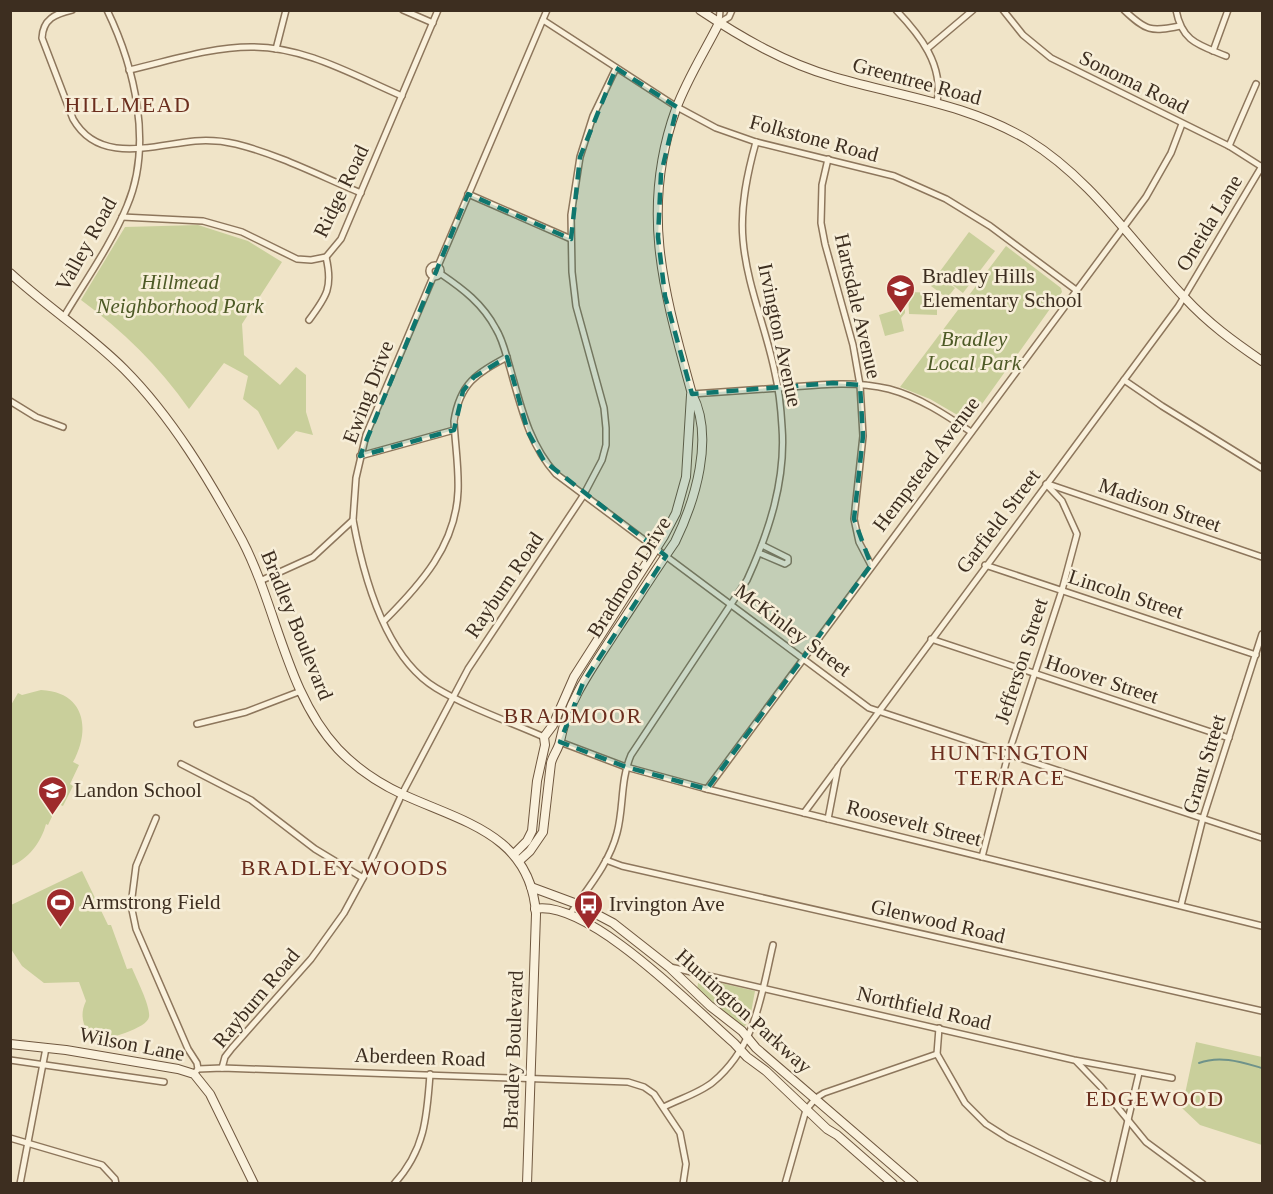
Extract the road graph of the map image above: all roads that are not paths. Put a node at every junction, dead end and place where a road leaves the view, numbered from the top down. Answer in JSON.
{"nodes":[{"id":1,"x":72,"y":10,"type":"edge"},
{"id":2,"x":107,"y":10,"type":"edge"},
{"id":3,"x":286,"y":10,"type":"edge"},
{"id":4,"x":403,"y":10,"type":"edge"},
{"id":5,"x":438,"y":10,"type":"edge"},
{"id":6,"x":547,"y":10,"type":"edge"},
{"id":7,"x":700,"y":10,"type":"edge"},
{"id":8,"x":720,"y":10,"type":"edge"},
{"id":9,"x":732,"y":10,"type":"edge"},
{"id":10,"x":896,"y":10,"type":"edge"},
{"id":11,"x":973,"y":10,"type":"edge"},
{"id":12,"x":1003,"y":10,"type":"edge"},
{"id":13,"x":1124,"y":10,"type":"edge"},
{"id":14,"x":1176,"y":10,"type":"edge"},
{"id":15,"x":1228,"y":10,"type":"edge"},
{"id":16,"x":543,"y":20,"type":"junction"},
{"id":17,"x":433,"y":23,"type":"junction"},
{"id":18,"x":719,"y":23,"type":"junction"},
{"id":19,"x":1180,"y":26,"type":"junction"},
{"id":20,"x":928,"y":48,"type":"junction"},
{"id":21,"x":276,"y":49,"type":"junction"},
{"id":22,"x":1213,"y":51,"type":"junction"},
{"id":23,"x":1226,"y":56,"type":"dead end"},
{"id":24,"x":616,"y":68,"type":"junction"},
{"id":25,"x":129,"y":70,"type":"junction"},
{"id":26,"x":1256,"y":84,"type":"dead end"},
{"id":27,"x":402,"y":96,"type":"junction"},
{"id":28,"x":938,"y":102,"type":"junction"},
{"id":29,"x":677,"y":107,"type":"junction"},
{"id":30,"x":1182,"y":124,"type":"junction"},
{"id":31,"x":756,"y":142,"type":"junction"},
{"id":32,"x":1228,"y":146,"type":"junction"},
{"id":33,"x":140,"y":150,"type":"junction"},
{"id":34,"x":828,"y":159,"type":"junction"},
{"id":35,"x":1262,"y":167,"type":"edge"},
{"id":36,"x":361,"y":193,"type":"junction"},
{"id":37,"x":468,"y":194,"type":"junction"},
{"id":38,"x":122,"y":218,"type":"junction"},
{"id":39,"x":1123,"y":227,"type":"junction"},
{"id":40,"x":571,"y":239,"type":"junction"},
{"id":41,"x":326,"y":257,"type":"junction"},
{"id":42,"x":438,"y":266,"type":"junction"},
{"id":43,"x":10,"y":273,"type":"edge"},
{"id":44,"x":441,"y":273,"type":"junction"},
{"id":45,"x":433,"y":277,"type":"junction"},
{"id":46,"x":1076,"y":290,"type":"junction"},
{"id":47,"x":1184,"y":297,"type":"junction"},
{"id":48,"x":63,"y":318,"type":"junction"},
{"id":49,"x":309,"y":320,"type":"dead end"},
{"id":50,"x":507,"y":357,"type":"junction"},
{"id":51,"x":1263,"y":360,"type":"edge"},
{"id":52,"x":1124,"y":380,"type":"junction"},
{"id":53,"x":861,"y":385,"type":"junction"},
{"id":54,"x":778,"y":388,"type":"junction"},
{"id":55,"x":692,"y":394,"type":"junction"},
{"id":56,"x":10,"y":401,"type":"edge"},
{"id":57,"x":63,"y":427,"type":"dead end"},
{"id":58,"x":454,"y":430,"type":"junction"},
{"id":59,"x":971,"y":432,"type":"junction"},
{"id":60,"x":360,"y":456,"type":"junction"},
{"id":61,"x":1263,"y":468,"type":"edge"},
{"id":62,"x":1046,"y":484,"type":"junction"},
{"id":63,"x":583,"y":496,"type":"junction"},
{"id":64,"x":352,"y":520,"type":"junction"},
{"id":65,"x":762,"y":545,"type":"junction"},
{"id":66,"x":656,"y":549,"type":"junction"},
{"id":67,"x":759,"y":554,"type":"junction"},
{"id":68,"x":666,"y":556,"type":"junction"},
{"id":69,"x":1263,"y":558,"type":"edge"},
{"id":70,"x":871,"y":565,"type":"junction"},
{"id":71,"x":985,"y":565,"type":"junction"},
{"id":72,"x":260,"y":581,"type":"junction"},
{"id":73,"x":1062,"y":590,"type":"junction"},
{"id":74,"x":730,"y":605,"type":"junction"},
{"id":75,"x":384,"y":621,"type":"junction"},
{"id":76,"x":1263,"y":634,"type":"edge"},
{"id":77,"x":931,"y":639,"type":"junction"},
{"id":78,"x":1256,"y":655,"type":"junction"},
{"id":79,"x":803,"y":658,"type":"junction"},
{"id":80,"x":1034,"y":674,"type":"junction"},
{"id":81,"x":301,"y":691,"type":"junction"},
{"id":82,"x":452,"y":696,"type":"junction"},
{"id":83,"x":878,"y":711,"type":"junction"},
{"id":84,"x":197,"y":724,"type":"dead end"},
{"id":85,"x":546,"y":738,"type":"junction"},
{"id":86,"x":1229,"y":738,"type":"junction"},
{"id":87,"x":559,"y":741,"type":"junction"},
{"id":88,"x":1008,"y":754,"type":"junction"},
{"id":89,"x":181,"y":764,"type":"dead end"},
{"id":90,"x":839,"y":764,"type":"junction"},
{"id":91,"x":626,"y":767,"type":"junction"},
{"id":92,"x":707,"y":789,"type":"junction"},
{"id":93,"x":402,"y":794,"type":"junction"},
{"id":94,"x":804,"y":813,"type":"junction"},
{"id":95,"x":156,"y":818,"type":"dead end"},
{"id":96,"x":1203,"y":818,"type":"junction"},
{"id":97,"x":828,"y":819,"type":"junction"},
{"id":98,"x":1263,"y":838,"type":"edge"},
{"id":99,"x":982,"y":857,"type":"junction"},
{"id":100,"x":517,"y":858,"type":"junction"},
{"id":101,"x":606,"y":860,"type":"junction"},
{"id":102,"x":363,"y":878,"type":"junction"},
{"id":103,"x":531,"y":887,"type":"junction"},
{"id":104,"x":556,"y":897,"type":"junction"},
{"id":105,"x":577,"y":904,"type":"junction"},
{"id":106,"x":1181,"y":905,"type":"junction"},
{"id":107,"x":535,"y":906,"type":"junction"},
{"id":108,"x":570,"y":914,"type":"junction"},
{"id":109,"x":1263,"y":926,"type":"edge"},
{"id":110,"x":773,"y":945,"type":"dead end"},
{"id":111,"x":669,"y":967,"type":"junction"},
{"id":112,"x":660,"y":978,"type":"junction"},
{"id":113,"x":763,"y":988,"type":"junction"},
{"id":114,"x":1263,"y":1011,"type":"edge"},
{"id":115,"x":939,"y":1028,"type":"junction"},
{"id":116,"x":748,"y":1039,"type":"junction"},
{"id":117,"x":10,"y":1044,"type":"edge"},
{"id":118,"x":46,"y":1048,"type":"junction"},
{"id":119,"x":741,"y":1051,"type":"junction"},
{"id":120,"x":937,"y":1054,"type":"junction"},
{"id":121,"x":10,"y":1060,"type":"edge"},
{"id":122,"x":1074,"y":1060,"type":"junction"},
{"id":123,"x":44,"y":1065,"type":"junction"},
{"id":124,"x":222,"y":1068,"type":"junction"},
{"id":125,"x":196,"y":1072,"type":"junction"},
{"id":126,"x":1139,"y":1073,"type":"junction"},
{"id":127,"x":430,"y":1074,"type":"junction"},
{"id":128,"x":529,"y":1077,"type":"junction"},
{"id":129,"x":1172,"y":1078,"type":"dead end"},
{"id":130,"x":164,"y":1082,"type":"dead end"},
{"id":131,"x":816,"y":1098,"type":"junction"},
{"id":132,"x":664,"y":1107,"type":"junction"},
{"id":133,"x":806,"y":1110,"type":"junction"},
{"id":134,"x":1129,"y":1122,"type":"junction"},
{"id":135,"x":10,"y":1138,"type":"edge"},
{"id":136,"x":27,"y":1142,"type":"junction"},
{"id":137,"x":20,"y":1184,"type":"edge"},
{"id":138,"x":117,"y":1184,"type":"edge"},
{"id":139,"x":254,"y":1184,"type":"edge"},
{"id":140,"x":394,"y":1184,"type":"edge"},
{"id":141,"x":527,"y":1184,"type":"edge"},
{"id":142,"x":683,"y":1184,"type":"edge"},
{"id":143,"x":785,"y":1184,"type":"edge"},
{"id":144,"x":893,"y":1184,"type":"edge"},
{"id":145,"x":914,"y":1184,"type":"edge"},
{"id":146,"x":1102,"y":1184,"type":"edge"},
{"id":147,"x":1113,"y":1184,"type":"edge"},
{"id":148,"x":1203,"y":1184,"type":"edge"}],
"edges":[{"from":1,"to":33,"type":"street"},
{"from":2,"to":25,"type":"street","name":"Valley Road"},
{"from":3,"to":21,"type":"street"},
{"from":4,"to":17,"type":"street"},
{"from":5,"to":17,"type":"street","name":"Ridge Road"},
{"from":6,"to":16,"type":"street"},
{"from":7,"to":18,"type":"street","name":"Greentree Road"},
{"from":8,"to":18,"type":"street","name":"Bradmoor Drive"},
{"from":9,"to":18,"type":"street","name":"Bradmoor Drive"},
{"from":10,"to":20,"type":"street"},
{"from":11,"to":20,"type":"street"},
{"from":12,"to":30,"type":"street","name":"Sonoma Road"},
{"from":13,"to":19,"type":"street"},
{"from":14,"to":19,"type":"street"},
{"from":15,"to":22,"type":"street"},
{"from":16,"to":24,"type":"street","name":"Folkstone Road"},
{"from":16,"to":37,"type":"street"},
{"from":17,"to":27,"type":"street","name":"Ridge Road"},
{"from":18,"to":28,"type":"street","name":"Greentree Road"},
{"from":18,"to":29,"type":"street","name":"Bradmoor Drive"},
{"from":19,"to":22,"type":"street"},
{"from":20,"to":28,"type":"street"},
{"from":21,"to":25,"type":"street"},
{"from":21,"to":27,"type":"street"},
{"from":22,"to":23,"type":"street"},
{"from":24,"to":29,"type":"street","name":"Folkstone Road"},
{"from":24,"to":40,"type":"street","name":"Rayburn Road"},
{"from":25,"to":33,"type":"street","name":"Valley Road"},
{"from":26,"to":32,"type":"street"},
{"from":27,"to":36,"type":"street","name":"Ridge Road"},
{"from":28,"to":39,"type":"street","name":"Greentree Road"},
{"from":29,"to":31,"type":"street","name":"Folkstone Road"},
{"from":29,"to":55,"type":"street","name":"Bradmoor Drive"},
{"from":30,"to":32,"type":"street","name":"Sonoma Road"},
{"from":30,"to":39,"type":"street","name":"Hempstead Avenue"},
{"from":31,"to":34,"type":"street","name":"Folkstone Road"},
{"from":31,"to":54,"type":"street","name":"Irvington Avenue"},
{"from":32,"to":35,"type":"street","name":"Sonoma Road"},
{"from":33,"to":36,"type":"street"},
{"from":33,"to":38,"type":"street","name":"Valley Road"},
{"from":34,"to":46,"type":"street","name":"Folkstone Road"},
{"from":34,"to":53,"type":"street","name":"Hartsdale Avenue"},
{"from":35,"to":47,"type":"street","name":"Oneida Lane"},
{"from":36,"to":41,"type":"street","name":"Ridge Road"},
{"from":37,"to":40,"type":"street"},
{"from":37,"to":42,"type":"street"},
{"from":38,"to":41,"type":"street","name":"Ridge Road"},
{"from":38,"to":48,"type":"street","name":"Valley Road"},
{"from":39,"to":46,"type":"street","name":"Hempstead Avenue"},
{"from":39,"to":47,"type":"street","name":"Greentree Road"},
{"from":40,"to":63,"type":"street","name":"Rayburn Road"},
{"from":41,"to":49,"type":"street"},
{"from":42,"to":44,"type":"street"},
{"from":42,"to":45,"type":"street"},
{"from":43,"to":48,"type":"street","name":"Bradley Boulevard"},
{"from":44,"to":45,"type":"street"},
{"from":44,"to":50,"type":"street","name":"McKinley Street"},
{"from":45,"to":60,"type":"street","name":"Ewing Drive"},
{"from":46,"to":59,"type":"street","name":"Hempstead Avenue"},
{"from":47,"to":51,"type":"street","name":"Greentree Road"},
{"from":47,"to":52,"type":"street","name":"Garfield Street"},
{"from":48,"to":72,"type":"street","name":"Bradley Boulevard"},
{"from":50,"to":58,"type":"street"},
{"from":50,"to":63,"type":"street","name":"McKinley Street"},
{"from":52,"to":61,"type":"street"},
{"from":52,"to":62,"type":"street","name":"Garfield Street"},
{"from":53,"to":54,"type":"street"},
{"from":53,"to":59,"type":"street"},
{"from":53,"to":70,"type":"street","name":"Hartsdale Avenue"},
{"from":54,"to":55,"type":"street"},
{"from":54,"to":65,"type":"street","name":"Irvington Avenue"},
{"from":55,"to":66,"type":"street","name":"Bradmoor Drive"},
{"from":55,"to":68,"type":"street","name":"Bradmoor Drive"},
{"from":56,"to":57,"type":"street"},
{"from":58,"to":60,"type":"street"},
{"from":58,"to":75,"type":"street"},
{"from":59,"to":70,"type":"street","name":"Hempstead Avenue"},
{"from":60,"to":64,"type":"street","name":"Ewing Drive"},
{"from":62,"to":69,"type":"street","name":"Madison Street"},
{"from":62,"to":71,"type":"street","name":"Garfield Street"},
{"from":62,"to":73,"type":"street","name":"Jefferson Street"},
{"from":63,"to":66,"type":"street","name":"McKinley Street"},
{"from":63,"to":82,"type":"street","name":"Rayburn Road"},
{"from":64,"to":72,"type":"street"},
{"from":64,"to":75,"type":"street"},
{"from":65,"to":67,"type":"street","name":"Irvington Avenue"},
{"from":65,"to":67,"type":"street"},
{"from":66,"to":68,"type":"street","name":"McKinley Street"},
{"from":66,"to":85,"type":"street","name":"Bradmoor Drive"},
{"from":67,"to":74,"type":"street","name":"Irvington Avenue"},
{"from":68,"to":74,"type":"street","name":"McKinley Street"},
{"from":68,"to":87,"type":"street","name":"Bradmoor Drive"},
{"from":70,"to":79,"type":"street","name":"Hempstead Avenue"},
{"from":71,"to":73,"type":"street","name":"Lincoln Street"},
{"from":71,"to":77,"type":"street","name":"Garfield Street"},
{"from":72,"to":81,"type":"street","name":"Bradley Boulevard"},
{"from":73,"to":78,"type":"street","name":"Lincoln Street"},
{"from":73,"to":80,"type":"street","name":"Jefferson Street"},
{"from":74,"to":79,"type":"street","name":"McKinley Street"},
{"from":74,"to":91,"type":"street","name":"Irvington Avenue"},
{"from":75,"to":82,"type":"street"},
{"from":76,"to":78,"type":"street","name":"Grant Street"},
{"from":77,"to":80,"type":"street","name":"Hoover Street"},
{"from":77,"to":83,"type":"street","name":"Garfield Street"},
{"from":78,"to":86,"type":"street","name":"Grant Street"},
{"from":79,"to":83,"type":"street","name":"McKinley Street"},
{"from":79,"to":92,"type":"street","name":"Hempstead Avenue"},
{"from":80,"to":86,"type":"street","name":"Hoover Street"},
{"from":80,"to":88,"type":"street","name":"Jefferson Street"},
{"from":81,"to":84,"type":"street"},
{"from":81,"to":93,"type":"street","name":"Bradley Boulevard"},
{"from":82,"to":85,"type":"street"},
{"from":82,"to":93,"type":"street","name":"Rayburn Road"},
{"from":83,"to":88,"type":"street","name":"McKinley Street"},
{"from":83,"to":90,"type":"street","name":"Garfield Street"},
{"from":85,"to":87,"type":"street"},
{"from":85,"to":87,"type":"street"},
{"from":85,"to":100,"type":"street","name":"Bradmoor Drive"},
{"from":86,"to":96,"type":"street","name":"Grant Street"},
{"from":87,"to":91,"type":"street","name":"Roosevelt Street"},
{"from":87,"to":100,"type":"street","name":"Bradmoor Drive"},
{"from":88,"to":96,"type":"street","name":"McKinley Street"},
{"from":88,"to":99,"type":"street","name":"Jefferson Street"},
{"from":89,"to":102,"type":"street"},
{"from":90,"to":94,"type":"street","name":"Garfield Street"},
{"from":90,"to":97,"type":"street","name":"Garfield Street"},
{"from":91,"to":92,"type":"street","name":"Roosevelt Street"},
{"from":91,"to":101,"type":"street","name":"Irvington Avenue"},
{"from":92,"to":94,"type":"street","name":"Roosevelt Street"},
{"from":93,"to":100,"type":"street","name":"Bradley Boulevard"},
{"from":93,"to":102,"type":"street","name":"Rayburn Road"},
{"from":94,"to":97,"type":"street","name":"Roosevelt Street"},
{"from":95,"to":125,"type":"street"},
{"from":96,"to":98,"type":"street","name":"McKinley Street"},
{"from":96,"to":106,"type":"street","name":"Grant Street"},
{"from":97,"to":99,"type":"street","name":"Roosevelt Street"},
{"from":99,"to":106,"type":"street","name":"Roosevelt Street"},
{"from":100,"to":103,"type":"street","name":"Bradley Boulevard"},
{"from":101,"to":105,"type":"street","name":"Irvington Avenue"},
{"from":101,"to":114,"type":"street","name":"Glenwood Road"},
{"from":102,"to":124,"type":"street","name":"Rayburn Road"},
{"from":103,"to":104,"type":"street","name":"Huntington Parkway"},
{"from":103,"to":107,"type":"street","name":"Bradley Boulevard"},
{"from":104,"to":105,"type":"street","name":"Huntington Parkway"},
{"from":104,"to":107,"type":"street"},
{"from":105,"to":108,"type":"street","name":"Irvington Avenue"},
{"from":105,"to":111,"type":"street","name":"Huntington Parkway"},
{"from":106,"to":109,"type":"street","name":"Roosevelt Street"},
{"from":107,"to":108,"type":"street","name":"Huntington Parkway"},
{"from":107,"to":128,"type":"street","name":"Bradley Boulevard"},
{"from":108,"to":112,"type":"street","name":"Huntington Parkway"},
{"from":110,"to":113,"type":"street"},
{"from":111,"to":112,"type":"street"},
{"from":111,"to":113,"type":"street","name":"Northfield Road"},
{"from":111,"to":116,"type":"street","name":"Huntington Parkway"},
{"from":112,"to":119,"type":"street","name":"Huntington Parkway"},
{"from":113,"to":115,"type":"street","name":"Northfield Road"},
{"from":113,"to":116,"type":"street"},
{"from":115,"to":120,"type":"street"},
{"from":115,"to":122,"type":"street","name":"Northfield Road"},
{"from":116,"to":119,"type":"street"},
{"from":116,"to":131,"type":"street","name":"Huntington Parkway"},
{"from":117,"to":118,"type":"street","name":"Wilson Lane"},
{"from":118,"to":123,"type":"street"},
{"from":118,"to":125,"type":"street","name":"Wilson Lane"},
{"from":119,"to":132,"type":"street"},
{"from":119,"to":133,"type":"street","name":"Huntington Parkway"},
{"from":120,"to":131,"type":"street"},
{"from":120,"to":146,"type":"street"},
{"from":121,"to":123,"type":"street","name":"Wilson Lane"},
{"from":122,"to":126,"type":"street","name":"Northfield Road"},
{"from":122,"to":134,"type":"street"},
{"from":123,"to":130,"type":"street","name":"Wilson Lane"},
{"from":123,"to":136,"type":"street"},
{"from":124,"to":125,"type":"street","name":"Aberdeen Road"},
{"from":124,"to":127,"type":"street","name":"Aberdeen Road"},
{"from":125,"to":139,"type":"street","name":"Wilson Lane"},
{"from":126,"to":129,"type":"street","name":"Northfield Road"},
{"from":126,"to":134,"type":"street"},
{"from":127,"to":128,"type":"street","name":"Aberdeen Road"},
{"from":127,"to":140,"type":"street"},
{"from":128,"to":132,"type":"street","name":"Aberdeen Road"},
{"from":128,"to":141,"type":"street","name":"Bradley Boulevard"},
{"from":131,"to":133,"type":"street"},
{"from":131,"to":145,"type":"street","name":"Huntington Parkway"},
{"from":132,"to":142,"type":"street","name":"Aberdeen Road"},
{"from":133,"to":143,"type":"street"},
{"from":133,"to":144,"type":"street","name":"Huntington Parkway"},
{"from":134,"to":147,"type":"street"},
{"from":134,"to":148,"type":"street"},
{"from":135,"to":136,"type":"street"},
{"from":136,"to":137,"type":"street"},
{"from":136,"to":138,"type":"street"}]}
